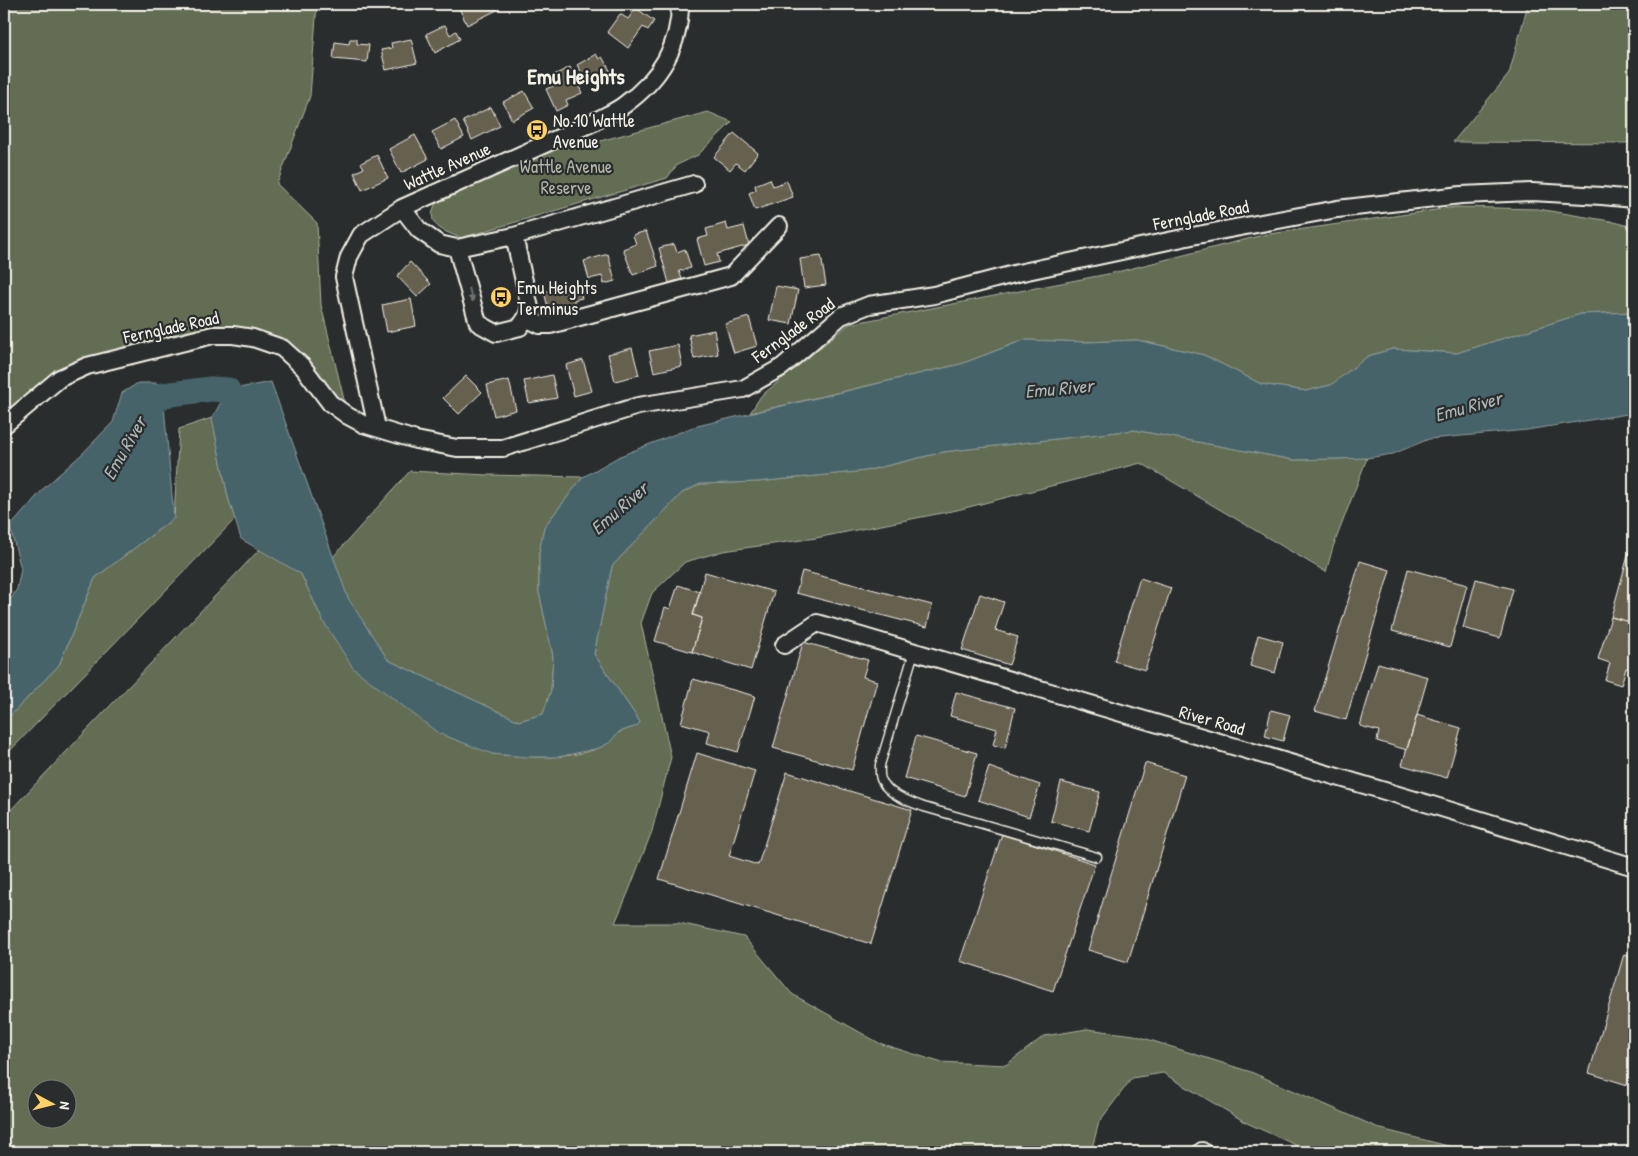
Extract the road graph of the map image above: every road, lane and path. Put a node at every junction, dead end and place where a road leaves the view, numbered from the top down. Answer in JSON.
{"nodes":[{"id":1,"x":680,"y":4,"type":"edge"},
{"id":2,"x":694,"y":184,"type":"dead end"},
{"id":3,"x":1634,"y":199,"type":"edge"},
{"id":4,"x":402,"y":208,"type":"junction"},
{"id":5,"x":779,"y":226,"type":"dead end"},
{"id":6,"x":514,"y":236,"type":"junction"},
{"id":7,"x":457,"y":248,"type":"junction"},
{"id":8,"x":526,"y":318,"type":"junction"},
{"id":9,"x":4,"y":425,"type":"edge"},
{"id":10,"x":377,"y":428,"type":"junction"},
{"id":11,"x":784,"y":644,"type":"dead end"},
{"id":12,"x":914,"y":652,"type":"junction"},
{"id":13,"x":1097,"y":857,"type":"dead end"},
{"id":14,"x":1634,"y":867,"type":"edge"}],
"edges":[{"from":1,"to":4,"type":"street","name":"Wattle Avenue"},
{"from":2,"to":6,"type":"street"},
{"from":3,"to":10,"type":"street","name":"Fernglade Road"},
{"from":4,"to":7,"type":"street"},
{"from":4,"to":10,"type":"street","name":"Wattle Avenue"},
{"from":5,"to":8,"type":"street"},
{"from":6,"to":7,"type":"street"},
{"from":6,"to":8,"type":"street"},
{"from":7,"to":8,"type":"street","one_way":true},
{"from":9,"to":10,"type":"street","name":"Fernglade Road"},
{"from":11,"to":12,"type":"street","name":"River Road"},
{"from":12,"to":13,"type":"lane"},
{"from":12,"to":14,"type":"street","name":"River Road"}]}
